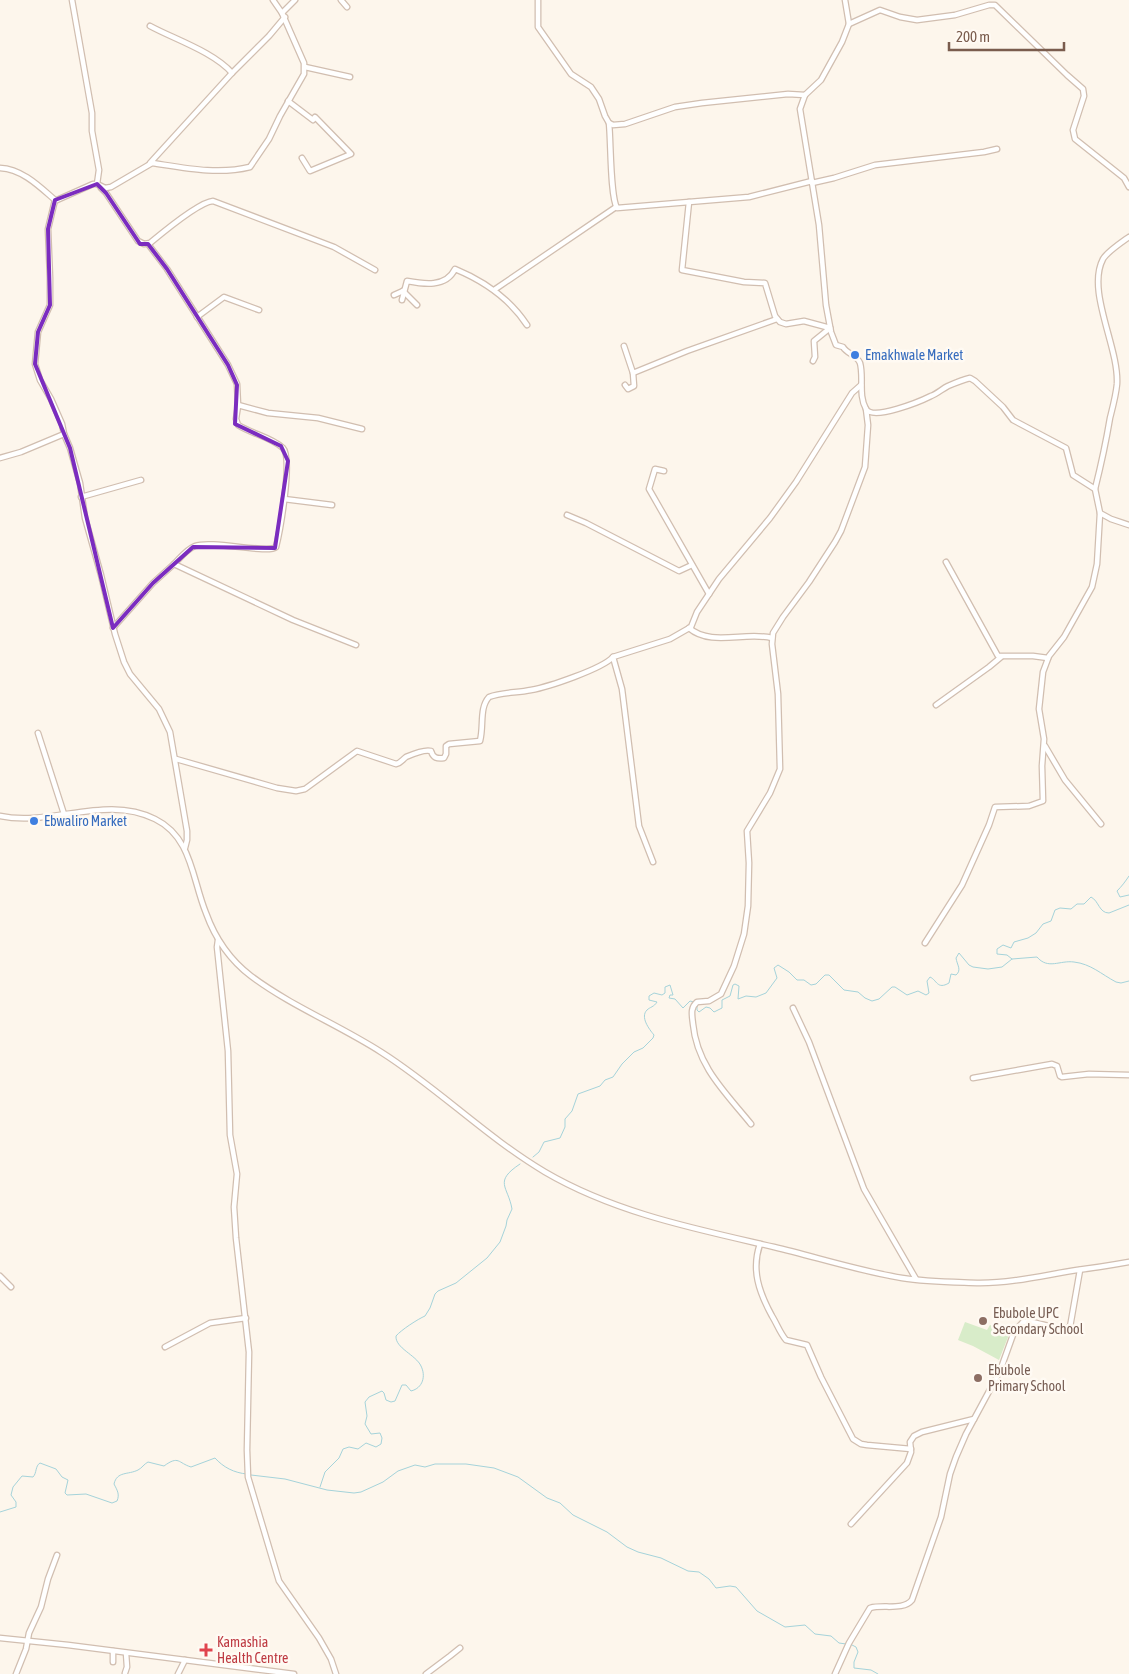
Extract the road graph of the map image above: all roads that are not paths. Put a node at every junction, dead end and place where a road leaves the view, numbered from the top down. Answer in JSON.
{"nodes":[{"id":1,"x":72,"y":0,"type":"edge"},
{"id":2,"x":272,"y":0,"type":"edge"},
{"id":3,"x":294,"y":0,"type":"edge"},
{"id":4,"x":341,"y":0,"type":"edge"},
{"id":5,"x":538,"y":0,"type":"edge"},
{"id":6,"x":845,"y":0,"type":"edge"},
{"id":7,"x":347,"y":7,"type":"dead end"},
{"id":8,"x":284,"y":15,"type":"junction"},
{"id":9,"x":848,"y":24,"type":"junction"},
{"id":10,"x":150,"y":26,"type":"dead end"},
{"id":11,"x":305,"y":67,"type":"junction"},
{"id":12,"x":232,"y":73,"type":"junction"},
{"id":13,"x":350,"y":77,"type":"dead end"},
{"id":14,"x":805,"y":95,"type":"junction"},
{"id":15,"x":288,"y":101,"type":"junction"},
{"id":16,"x":609,"y":123,"type":"junction"},
{"id":17,"x":997,"y":149,"type":"dead end"},
{"id":18,"x":302,"y":158,"type":"dead end"},
{"id":19,"x":150,"y":163,"type":"junction"},
{"id":20,"x":0,"y":168,"type":"edge"},
{"id":21,"x":812,"y":182,"type":"junction"},
{"id":22,"x":96,"y":184,"type":"junction"},
{"id":23,"x":1129,"y":187,"type":"edge"},
{"id":24,"x":54,"y":200,"type":"junction"},
{"id":25,"x":689,"y":202,"type":"junction"},
{"id":26,"x":616,"y":207,"type":"junction"},
{"id":27,"x":1129,"y":237,"type":"edge"},
{"id":28,"x":148,"y":244,"type":"junction"},
{"id":29,"x":375,"y":270,"type":"dead end"},
{"id":30,"x":494,"y":290,"type":"junction"},
{"id":31,"x":403,"y":291,"type":"junction"},
{"id":32,"x":394,"y":294,"type":"dead end"},
{"id":33,"x":402,"y":300,"type":"dead end"},
{"id":34,"x":417,"y":305,"type":"dead end"},
{"id":35,"x":260,"y":310,"type":"dead end"},
{"id":36,"x":197,"y":317,"type":"junction"},
{"id":37,"x":776,"y":319,"type":"junction"},
{"id":38,"x":527,"y":325,"type":"dead end"},
{"id":39,"x":830,"y":328,"type":"junction"},
{"id":40,"x":624,"y":346,"type":"dead end"},
{"id":41,"x":813,"y":361,"type":"dead end"},
{"id":42,"x":632,"y":373,"type":"junction"},
{"id":43,"x":625,"y":385,"type":"dead end"},
{"id":44,"x":861,"y":385,"type":"junction"},
{"id":45,"x":238,"y":406,"type":"junction"},
{"id":46,"x":866,"y":409,"type":"junction"},
{"id":47,"x":362,"y":429,"type":"dead end"},
{"id":48,"x":64,"y":434,"type":"junction"},
{"id":49,"x":0,"y":458,"type":"edge"},
{"id":50,"x":664,"y":471,"type":"dead end"},
{"id":51,"x":141,"y":480,"type":"dead end"},
{"id":52,"x":1095,"y":489,"type":"junction"},
{"id":53,"x":81,"y":497,"type":"junction"},
{"id":54,"x":284,"y":499,"type":"junction"},
{"id":55,"x":332,"y":505,"type":"dead end"},
{"id":56,"x":1100,"y":513,"type":"junction"},
{"id":57,"x":567,"y":515,"type":"dead end"},
{"id":58,"x":1129,"y":525,"type":"edge"},
{"id":59,"x":946,"y":562,"type":"dead end"},
{"id":60,"x":174,"y":564,"type":"junction"},
{"id":61,"x":692,"y":565,"type":"junction"},
{"id":62,"x":709,"y":594,"type":"junction"},
{"id":63,"x":113,"y":628,"type":"junction"},
{"id":64,"x":689,"y":628,"type":"junction"},
{"id":65,"x":772,"y":638,"type":"junction"},
{"id":66,"x":356,"y":645,"type":"dead end"},
{"id":67,"x":613,"y":657,"type":"junction"},
{"id":68,"x":1001,"y":657,"type":"junction"},
{"id":69,"x":1048,"y":658,"type":"junction"},
{"id":70,"x":936,"y":705,"type":"dead end"},
{"id":71,"x":38,"y":733,"type":"dead end"},
{"id":72,"x":1045,"y":745,"type":"junction"},
{"id":73,"x":176,"y":759,"type":"junction"},
{"id":74,"x":64,"y":814,"type":"junction"},
{"id":75,"x":0,"y":816,"type":"edge"},
{"id":76,"x":1101,"y":824,"type":"dead end"},
{"id":77,"x":185,"y":848,"type":"junction"},
{"id":78,"x":652,"y":862,"type":"dead end"},
{"id":79,"x":218,"y":940,"type":"junction"},
{"id":80,"x":925,"y":943,"type":"dead end"},
{"id":81,"x":793,"y":1008,"type":"dead end"},
{"id":82,"x":1129,"y":1075,"type":"edge"},
{"id":83,"x":973,"y":1078,"type":"dead end"},
{"id":84,"x":751,"y":1124,"type":"dead end"},
{"id":85,"x":760,"y":1244,"type":"junction"},
{"id":86,"x":1129,"y":1262,"type":"edge"},
{"id":87,"x":1080,"y":1270,"type":"junction"},
{"id":88,"x":0,"y":1276,"type":"edge"},
{"id":89,"x":916,"y":1279,"type":"junction"},
{"id":90,"x":11,"y":1287,"type":"dead end"},
{"id":91,"x":246,"y":1318,"type":"junction"},
{"id":92,"x":165,"y":1347,"type":"dead end"},
{"id":93,"x":974,"y":1419,"type":"junction"},
{"id":94,"x":911,"y":1449,"type":"junction"},
{"id":95,"x":851,"y":1524,"type":"dead end"},
{"id":96,"x":58,"y":1555,"type":"dead end"},
{"id":97,"x":0,"y":1638,"type":"edge"},
{"id":98,"x":27,"y":1641,"type":"junction"},
{"id":99,"x":460,"y":1648,"type":"dead end"},
{"id":100,"x":112,"y":1651,"type":"junction"},
{"id":101,"x":126,"y":1653,"type":"junction"},
{"id":102,"x":185,"y":1660,"type":"junction"},
{"id":103,"x":113,"y":1662,"type":"dead end"},
{"id":104,"x":125,"y":1673,"type":"edge"},
{"id":105,"x":16,"y":1674,"type":"edge"},
{"id":106,"x":178,"y":1674,"type":"edge"},
{"id":107,"x":294,"y":1674,"type":"edge"},
{"id":108,"x":336,"y":1674,"type":"edge"},
{"id":109,"x":426,"y":1674,"type":"edge"},
{"id":110,"x":835,"y":1674,"type":"edge"}],
"edges":[{"from":1,"to":22,"type":"street"},
{"from":2,"to":8,"type":"street"},
{"from":3,"to":8,"type":"street"},
{"from":4,"to":7,"type":"street"},
{"from":5,"to":16,"type":"street"},
{"from":6,"to":9,"type":"street"},
{"from":8,"to":11,"type":"street"},
{"from":8,"to":12,"type":"street"},
{"from":9,"to":14,"type":"street"},
{"from":9,"to":23,"type":"street"},
{"from":10,"to":12,"type":"street"},
{"from":11,"to":13,"type":"street"},
{"from":11,"to":15,"type":"street"},
{"from":12,"to":19,"type":"street"},
{"from":14,"to":16,"type":"street"},
{"from":14,"to":21,"type":"street"},
{"from":15,"to":18,"type":"street"},
{"from":15,"to":19,"type":"street"},
{"from":16,"to":26,"type":"street"},
{"from":17,"to":21,"type":"street"},
{"from":19,"to":22,"type":"street"},
{"from":20,"to":24,"type":"street"},
{"from":21,"to":25,"type":"street"},
{"from":21,"to":39,"type":"street"},
{"from":22,"to":24,"type":"street"},
{"from":22,"to":28,"type":"street"},
{"from":24,"to":48,"type":"street"},
{"from":25,"to":26,"type":"street"},
{"from":25,"to":37,"type":"street"},
{"from":26,"to":30,"type":"street"},
{"from":27,"to":52,"type":"street"},
{"from":28,"to":29,"type":"street"},
{"from":28,"to":36,"type":"street"},
{"from":30,"to":31,"type":"street"},
{"from":30,"to":38,"type":"street"},
{"from":31,"to":32,"type":"street"},
{"from":31,"to":33,"type":"street"},
{"from":31,"to":34,"type":"street"},
{"from":35,"to":36,"type":"street"},
{"from":36,"to":45,"type":"street"},
{"from":37,"to":39,"type":"street"},
{"from":37,"to":42,"type":"street"},
{"from":39,"to":41,"type":"street"},
{"from":39,"to":44,"type":"street"},
{"from":40,"to":42,"type":"street"},
{"from":42,"to":43,"type":"street"},
{"from":44,"to":46,"type":"street"},
{"from":44,"to":62,"type":"street"},
{"from":45,"to":47,"type":"street"},
{"from":45,"to":54,"type":"street"},
{"from":46,"to":52,"type":"street"},
{"from":46,"to":65,"type":"street"},
{"from":48,"to":49,"type":"street"},
{"from":48,"to":53,"type":"street"},
{"from":50,"to":61,"type":"street"},
{"from":51,"to":53,"type":"street"},
{"from":52,"to":56,"type":"street"},
{"from":53,"to":63,"type":"street"},
{"from":54,"to":55,"type":"street"},
{"from":54,"to":60,"type":"street"},
{"from":56,"to":58,"type":"street"},
{"from":56,"to":69,"type":"street"},
{"from":57,"to":61,"type":"street"},
{"from":59,"to":68,"type":"street"},
{"from":60,"to":63,"type":"street"},
{"from":60,"to":66,"type":"street"},
{"from":61,"to":62,"type":"street"},
{"from":62,"to":64,"type":"street"},
{"from":63,"to":73,"type":"street"},
{"from":64,"to":65,"type":"street"},
{"from":64,"to":67,"type":"street"},
{"from":65,"to":84,"type":"street"},
{"from":67,"to":73,"type":"street"},
{"from":67,"to":78,"type":"street"},
{"from":68,"to":69,"type":"street"},
{"from":68,"to":70,"type":"street"},
{"from":69,"to":72,"type":"street"},
{"from":71,"to":74,"type":"street"},
{"from":72,"to":76,"type":"street"},
{"from":72,"to":80,"type":"street"},
{"from":73,"to":77,"type":"street"},
{"from":74,"to":75,"type":"street"},
{"from":74,"to":77,"type":"street"},
{"from":77,"to":79,"type":"street"},
{"from":79,"to":85,"type":"street"},
{"from":79,"to":91,"type":"street"},
{"from":81,"to":89,"type":"street"},
{"from":82,"to":83,"type":"street"},
{"from":85,"to":89,"type":"street"},
{"from":85,"to":94,"type":"street"},
{"from":86,"to":87,"type":"street"},
{"from":87,"to":89,"type":"street"},
{"from":87,"to":93,"type":"street"},
{"from":88,"to":90,"type":"street"},
{"from":91,"to":92,"type":"street"},
{"from":91,"to":108,"type":"street"},
{"from":93,"to":94,"type":"street"},
{"from":93,"to":110,"type":"street"},
{"from":94,"to":95,"type":"street"},
{"from":96,"to":98,"type":"street"},
{"from":97,"to":98,"type":"street"},
{"from":98,"to":100,"type":"street"},
{"from":98,"to":105,"type":"street"},
{"from":99,"to":109,"type":"street"},
{"from":100,"to":101,"type":"street"},
{"from":100,"to":103,"type":"street"},
{"from":101,"to":102,"type":"street"},
{"from":101,"to":104,"type":"street"},
{"from":102,"to":106,"type":"street"},
{"from":102,"to":107,"type":"street"}]}
